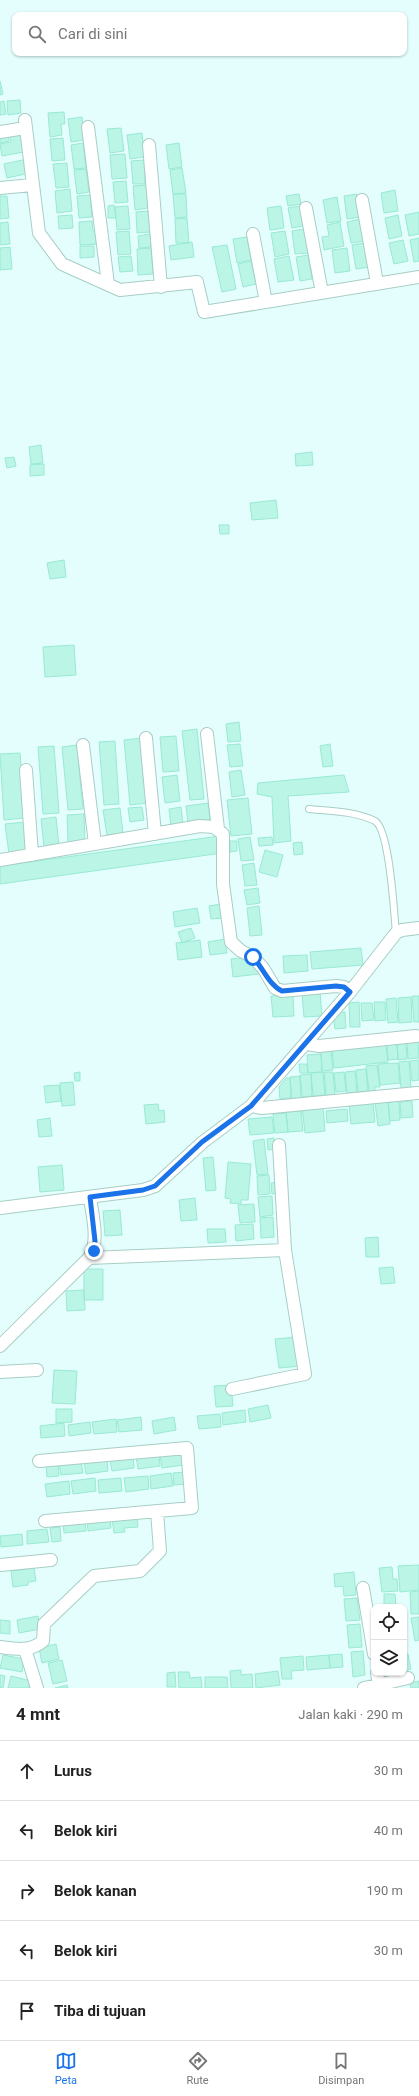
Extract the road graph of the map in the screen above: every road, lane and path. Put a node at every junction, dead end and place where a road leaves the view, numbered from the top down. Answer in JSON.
{"nodes":[{"id":1,"x":88,"y":127,"type":"dead end"},
{"id":2,"x":0,"y":132,"type":"edge"},
{"id":3,"x":149,"y":145,"type":"dead end"},
{"id":4,"x":32,"y":185,"type":"junction"},
{"id":5,"x":0,"y":188,"type":"edge"},
{"id":6,"x":362,"y":200,"type":"dead end"},
{"id":7,"x":306,"y":208,"type":"dead end"},
{"id":8,"x":253,"y":234,"type":"dead end"},
{"id":9,"x":419,"y":276,"type":"edge"},
{"id":10,"x":377,"y":283,"type":"junction"},
{"id":11,"x":108,"y":284,"type":"junction"},
{"id":12,"x":161,"y":287,"type":"junction"},
{"id":13,"x":322,"y":292,"type":"junction"},
{"id":14,"x":266,"y":302,"type":"junction"},
{"id":15,"x":207,"y":734,"type":"dead end"},
{"id":16,"x":146,"y":738,"type":"dead end"},
{"id":17,"x":83,"y":744,"type":"dead end"},
{"id":18,"x":26,"y":770,"type":"dead end"},
{"id":19,"x":309,"y":809,"type":"dead end"},
{"id":20,"x":218,"y":829,"type":"junction"},
{"id":21,"x":155,"y":834,"type":"junction"},
{"id":22,"x":94,"y":844,"type":"junction"},
{"id":23,"x":32,"y":854,"type":"junction"},
{"id":24,"x":0,"y":860,"type":"edge"},
{"id":25,"x":419,"y":928,"type":"edge"},
{"id":26,"x":396,"y":934,"type":"junction"},
{"id":27,"x":350,"y":992,"type":"junction"},
{"id":28,"x":416,"y":1036,"type":"dead end"},
{"id":29,"x":307,"y":1044,"type":"junction"},
{"id":30,"x":417,"y":1092,"type":"dead end"},
{"id":31,"x":251,"y":1106,"type":"junction"},
{"id":32,"x":278,"y":1145,"type":"dead end"},
{"id":33,"x":90,"y":1197,"type":"junction"},
{"id":34,"x":0,"y":1208,"type":"edge"},
{"id":35,"x":286,"y":1250,"type":"junction"},
{"id":36,"x":89,"y":1258,"type":"junction"},
{"id":37,"x":0,"y":1346,"type":"edge"},
{"id":38,"x":37,"y":1370,"type":"dead end"},
{"id":39,"x":0,"y":1372,"type":"edge"},
{"id":40,"x":232,"y":1389,"type":"dead end"},
{"id":41,"x":40,"y":1460,"type":"dead end"},
{"id":42,"x":157,"y":1511,"type":"junction"},
{"id":43,"x":45,"y":1521,"type":"dead end"},
{"id":44,"x":51,"y":1560,"type":"dead end"},
{"id":45,"x":0,"y":1565,"type":"edge"},
{"id":46,"x":362,"y":1588,"type":"dead end"},
{"id":47,"x":371,"y":1640,"type":"edge"},
{"id":48,"x":0,"y":1647,"type":"edge"},
{"id":49,"x":25,"y":1649,"type":"junction"},
{"id":50,"x":408,"y":1678,"type":"dead end"},
{"id":51,"x":378,"y":1679,"type":"edge"},
{"id":52,"x":37,"y":1688,"type":"edge"},
{"id":53,"x":364,"y":1688,"type":"edge"}],
"edges":[{"from":1,"to":11,"type":"street"},
{"from":2,"to":4,"type":"street"},
{"from":3,"to":12,"type":"street"},
{"from":4,"to":5,"type":"street"},
{"from":4,"to":11,"type":"street"},
{"from":6,"to":10,"type":"street"},
{"from":7,"to":13,"type":"street"},
{"from":8,"to":14,"type":"street"},
{"from":9,"to":10,"type":"street"},
{"from":10,"to":13,"type":"street"},
{"from":11,"to":12,"type":"street"},
{"from":12,"to":14,"type":"street"},
{"from":13,"to":14,"type":"street"},
{"from":15,"to":20,"type":"street"},
{"from":16,"to":21,"type":"street"},
{"from":17,"to":22,"type":"street"},
{"from":18,"to":23,"type":"street"},
{"from":19,"to":26,"type":"lane"},
{"from":20,"to":21,"type":"street"},
{"from":20,"to":27,"type":"street"},
{"from":21,"to":22,"type":"street"},
{"from":22,"to":23,"type":"street"},
{"from":23,"to":24,"type":"street"},
{"from":25,"to":26,"type":"street"},
{"from":26,"to":27,"type":"street"},
{"from":27,"to":29,"type":"street"},
{"from":28,"to":29,"type":"street"},
{"from":29,"to":31,"type":"street"},
{"from":30,"to":31,"type":"street"},
{"from":31,"to":33,"type":"street"},
{"from":32,"to":35,"type":"street"},
{"from":33,"to":34,"type":"street"},
{"from":33,"to":36,"type":"street"},
{"from":35,"to":36,"type":"street"},
{"from":35,"to":40,"type":"street"},
{"from":36,"to":37,"type":"street"},
{"from":38,"to":39,"type":"street"},
{"from":41,"to":42,"type":"street"},
{"from":42,"to":43,"type":"street"},
{"from":42,"to":49,"type":"street"},
{"from":44,"to":45,"type":"street"},
{"from":46,"to":47,"type":"street"},
{"from":48,"to":49,"type":"street"},
{"from":49,"to":52,"type":"street"},
{"from":50,"to":51,"type":"street"},
{"from":51,"to":53,"type":"street"}]}
